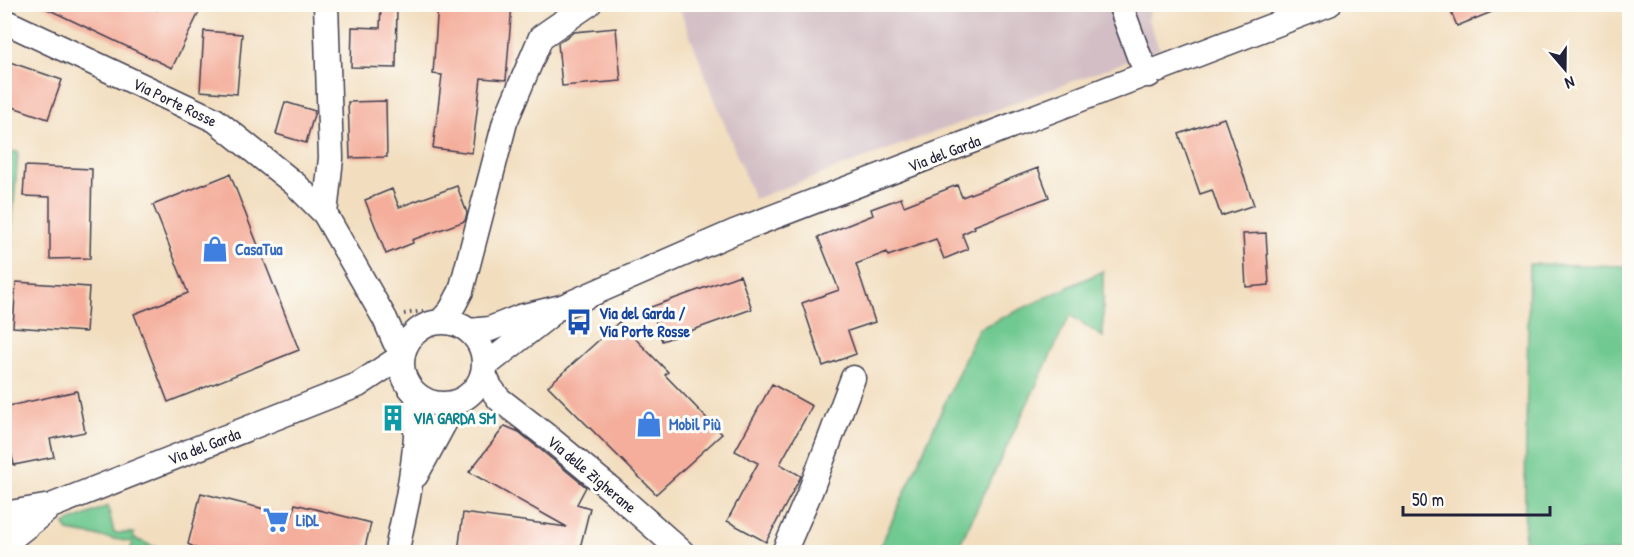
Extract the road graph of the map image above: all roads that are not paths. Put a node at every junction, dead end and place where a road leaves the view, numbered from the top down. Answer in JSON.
{"nodes":[{"id":1,"x":326,"y":4,"type":"edge"},
{"id":2,"x":589,"y":4,"type":"edge"},
{"id":3,"x":1120,"y":4,"type":"edge"},
{"id":4,"x":1329,"y":4,"type":"edge"},
{"id":5,"x":4,"y":21,"type":"edge"},
{"id":6,"x":1149,"y":75,"type":"junction"},
{"id":7,"x":325,"y":214,"type":"junction"},
{"id":8,"x":461,"y":291,"type":"junction"},
{"id":9,"x":562,"y":306,"type":"junction"},
{"id":10,"x":385,"y":319,"type":"junction"},
{"id":11,"x":440,"y":322,"type":"junction"},
{"id":12,"x":467,"y":330,"type":"junction"},
{"id":13,"x":416,"y":331,"type":"junction"},
{"id":14,"x":402,"y":354,"type":"junction"},
{"id":15,"x":484,"y":369,"type":"junction"},
{"id":16,"x":853,"y":378,"type":"dead end"},
{"id":17,"x":358,"y":385,"type":"junction"},
{"id":18,"x":413,"y":391,"type":"junction"},
{"id":19,"x":463,"y":398,"type":"junction"},
{"id":20,"x":499,"y":399,"type":"junction"},
{"id":21,"x":410,"y":485,"type":"junction"},
{"id":22,"x":51,"y":506,"type":"junction"},
{"id":23,"x":4,"y":514,"type":"edge"},
{"id":24,"x":398,"y":541,"type":"edge"},
{"id":25,"x":4,"y":544,"type":"edge"},
{"id":26,"x":682,"y":552,"type":"edge"},
{"id":27,"x":783,"y":552,"type":"edge"}],
"edges":[{"from":1,"to":7,"type":"street"},
{"from":2,"to":8,"type":"street"},
{"from":3,"to":6,"type":"street"},
{"from":4,"to":6,"type":"street","name":"Via del Garda"},
{"from":5,"to":7,"type":"street","name":"Via Porte Rosse"},
{"from":6,"to":9,"type":"street","name":"Via del Garda"},
{"from":7,"to":10,"type":"street","name":"Via Porte Rosse"},
{"from":8,"to":11,"type":"street"},
{"from":8,"to":12,"type":"street"},
{"from":9,"to":12,"type":"street","name":"Via del Garda"},
{"from":9,"to":15,"type":"street","name":"Via del Garda"},
{"from":10,"to":13,"type":"street"},
{"from":10,"to":14,"type":"street","name":"Via Porte Rosse"},
{"from":11,"to":12,"type":"street"},
{"from":11,"to":13,"type":"street"},
{"from":12,"to":15,"type":"street"},
{"from":13,"to":14,"type":"street"},
{"from":14,"to":17,"type":"street","name":"Via del Garda"},
{"from":14,"to":18,"type":"street"},
{"from":15,"to":19,"type":"street"},
{"from":15,"to":20,"type":"street","name":"Via delle Zigherane"},
{"from":16,"to":27,"type":"street"},
{"from":17,"to":18,"type":"street","name":"Via del Garda"},
{"from":17,"to":22,"type":"street","name":"Via del Garda"},
{"from":18,"to":19,"type":"street"},
{"from":18,"to":21,"type":"street"},
{"from":19,"to":20,"type":"street","name":"Via delle Zigherane"},
{"from":19,"to":21,"type":"street"},
{"from":20,"to":26,"type":"street","name":"Via delle Zigherane"},
{"from":21,"to":24,"type":"street"},
{"from":22,"to":23,"type":"street","name":"Via del Garda"},
{"from":22,"to":25,"type":"street","name":"Via del Garda"}]}
